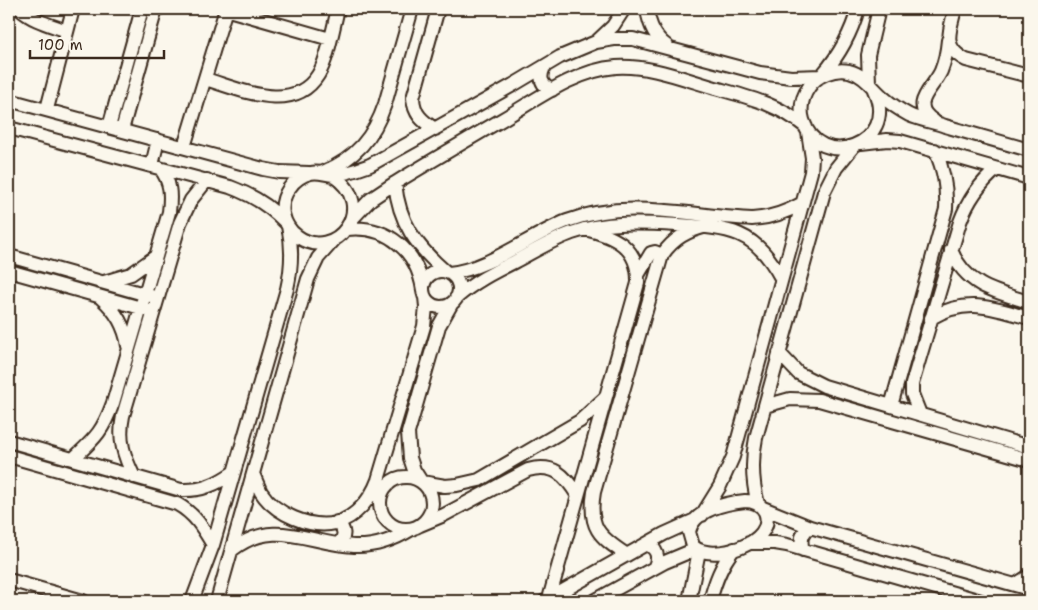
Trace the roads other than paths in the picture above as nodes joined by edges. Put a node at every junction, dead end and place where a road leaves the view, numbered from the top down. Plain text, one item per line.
1 (20, 9) edge
2 (73, 9) edge
3 (142, 9) edge
4 (156, 9) edge
5 (225, 9) edge
6 (338, 9) edge
7 (412, 9) edge
8 (438, 9) edge
9 (624, 9) edge
10 (647, 9) edge
11 (858, 9) edge
12 (879, 9) edge
13 (955, 9) edge
14 (68, 31) junction
15 (948, 37) junction
16 (330, 39) junction
17 (596, 42) junction
18 (672, 48) junction
19 (544, 67) junction
20 (822, 75) junction
21 (1029, 76) edge
22 (205, 79) junction
23 (513, 85) junction
24 (872, 86) junction
25 (552, 90) junction
26 (9, 100) edge
27 (523, 107) junction
28 (47, 109) junction
29 (936, 123) junction
30 (9, 128) edge
31 (115, 128) junction
32 (806, 128) junction
33 (435, 129) junction
34 (158, 140) junction
35 (857, 145) junction
36 (184, 147) junction
37 (935, 150) junction
38 (1029, 150) edge
39 (156, 166) junction
40 (997, 169) junction
41 (322, 174) junction
42 (1029, 178) edge
43 (207, 180) junction
44 (395, 183) junction
45 (802, 202) junction
46 (820, 204) junction
47 (287, 224) junction
48 (349, 224) junction
49 (737, 225) junction
50 (707, 226) junction
51 (584, 229) junction
52 (940, 235) junction
53 (335, 239) junction
54 (953, 244) junction
55 (662, 255) junction
56 (9, 256) edge
57 (155, 257) junction
58 (9, 271) edge
59 (448, 272) junction
60 (638, 275) junction
61 (782, 278) junction
62 (104, 282) junction
63 (287, 289) junction
64 (303, 293) junction
65 (424, 293) junction
66 (998, 293) junction
67 (145, 294) junction
68 (99, 296) junction
69 (158, 298) junction
70 (454, 300) junction
71 (1029, 302) edge
72 (141, 308) junction
73 (993, 308) junction
74 (154, 312) junction
75 (931, 318) junction
76 (1029, 318) edge
77 (129, 350) junction
78 (779, 354) junction
79 (824, 386) junction
80 (607, 396) junction
81 (819, 400) junction
82 (766, 406) junction
83 (891, 406) junction
84 (920, 414) junction
85 (108, 419) junction
86 (121, 423) junction
87 (9, 442) edge
88 (1029, 447) edge
89 (9, 456) edge
90 (733, 456) junction
91 (73, 459) junction
92 (752, 460) junction
93 (1029, 460) edge
94 (234, 472) junction
95 (253, 474) junction
96 (134, 477) junction
97 (421, 481) junction
98 (381, 489) junction
99 (181, 490) junction
100 (577, 501) junction
101 (177, 504) junction
102 (760, 506) junction
103 (592, 510) junction
104 (698, 517) junction
105 (337, 522) junction
106 (416, 527) junction
107 (810, 527) junction
108 (749, 543) junction
109 (338, 544) junction
110 (646, 544) junction
111 (213, 545) junction
112 (734, 549) junction
113 (232, 550) junction
114 (697, 550) junction
115 (804, 550) junction
116 (627, 555) junction
117 (654, 568) junction
118 (1029, 576) edge
119 (9, 580) edge
120 (1015, 585) junction
121 (1029, 589) edge
122 (547, 600) edge
123 (83, 601) edge
124 (192, 601) edge
125 (217, 601) edge
126 (594, 601) edge
127 (689, 601) edge
128 (710, 601) edge
129 (981, 601) edge

1 - 14 street
2 - 14 street
3 - 31 street
4 - 31 street
5 - 16 street
5 - 22 street
6 - 16 street
7 - 41 street
8 - 33 street
9 - 17 street
10 - 18 street
11 - 20 street
12 - 24 street
13 - 15 street
14 - 28 street
15 - 21 street
15 - 29 street
16 - 22 street
17 - 18 street
17 - 19 street
18 - 20 street
19 - 23 street
19 - 25 street
20 - 24 street
20 - 32 street
22 - 36 street
23 - 27 street
23 - 33 street
24 - 29 street
24 - 35 street
25 - 27 street
25 - 32 street
26 - 28 street
27 - 44 street
28 - 31 street
29 - 38 street
30 - 39 street
31 - 34 street
32 - 35 street
32 - 45 street
33 - 41 street
34 - 36 street
34 - 39 street
35 - 37 street
35 - 46 street
36 - 41 street
37 - 40 street
37 - 52 street
39 - 43 street
39 - 57 street
40 - 42 street
40 - 54 street
41 - 47 street
41 - 48 street
43 - 47 street
43 - 69 street
44 - 48 street
44 - 59 street
45 - 46 street
45 - 49 street
45 - 61 street
46 - 78 street
47 - 53 street
47 - 63 street
48 - 53 street
48 - 65 street
49 - 50 street
49 - 59 street
49 - 61 street
50 - 51 street
50 - 55 street
51 - 60 street
51 - 70 street
52 - 54 street
52 - 83 street
53 - 64 street
54 - 66 street
54 - 75 street
55 - 60 street
55 - 103 street
56 - 62 street
57 - 62 street
57 - 67 street
58 - 68 street
59 - 65 street
59 - 70 street
60 - 80 street
61 - 90 street
62 - 67 street
63 - 64 street
63 - 94 street
64 - 95 street
65 - 70 street
65 - 98 street
66 - 71 street
66 - 73 street
67 - 69 street
67 - 72 street
68 - 72 street
68 - 77 street
69 - 74 street
70 - 97 street
72 - 74 street
72 - 77 street
73 - 75 street
73 - 76 street
74 - 86 street
75 - 84 street
77 - 85 street
78 - 79 street
78 - 82 street
79 - 81 street
79 - 83 street
80 - 97 street
80 - 100 street
81 - 82 street
81 - 93 street
82 - 92 street
83 - 84 street
84 - 88 street
85 - 86 street
85 - 91 street
86 - 96 street
87 - 91 street
89 - 101 street
90 - 92 street
90 - 104 street
91 - 96 street
92 - 102 street
94 - 99 street
94 - 111 street
95 - 105 street
95 - 113 street
96 - 99 street
97 - 98 street
97 - 106 street
98 - 105 street
98 - 106 street
99 - 101 street
100 - 103 street
100 - 106 street
100 - 122 street
101 - 111 street
102 - 104 street
102 - 107 street
102 - 108 street
103 - 116 street
104 - 110 street
104 - 114 street
105 - 109 street
106 - 109 street
107 - 115 street
107 - 120 street
108 - 112 street
108 - 115 street
109 - 113 street
110 - 116 street
110 - 117 street
111 - 124 street
112 - 114 street
112 - 128 street
113 - 125 street
114 - 117 street
114 - 127 street
115 - 129 street
116 - 122 street
117 - 126 street
118 - 120 street
119 - 123 street
120 - 121 street

